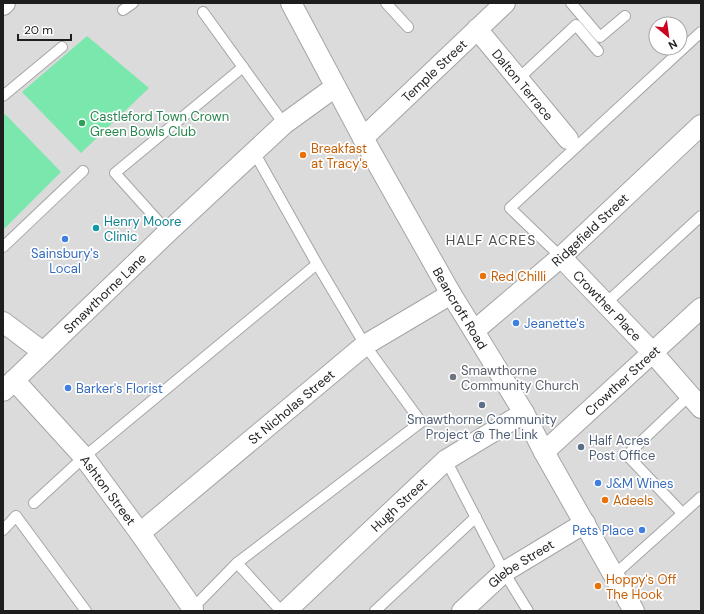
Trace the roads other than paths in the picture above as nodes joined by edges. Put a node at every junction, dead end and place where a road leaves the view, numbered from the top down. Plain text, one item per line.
1 (133, 3) edge
2 (291, 3) edge
3 (386, 3) edge
4 (505, 3) edge
5 (571, 3) edge
6 (123, 10) dead end
7 (203, 12) dead end
8 (625, 16) dead end
9 (408, 27) dead end
10 (477, 30) junction
11 (701, 32) edge
12 (62, 47) dead end
13 (598, 51) dead end
14 (243, 67) junction
15 (518, 79) junction
16 (335, 87) junction
17 (3, 96) edge
18 (284, 124) junction
19 (701, 125) edge
20 (363, 138) junction
21 (568, 139) dead end
22 (254, 152) junction
23 (83, 171) dead end
24 (701, 216) edge
25 (168, 232) junction
26 (4, 245) edge
27 (561, 257) junction
28 (317, 264) junction
29 (451, 294) junction
30 (606, 304) junction
31 (701, 308) edge
32 (3, 322) edge
33 (474, 331) junction
34 (365, 346) junction
35 (43, 352) junction
36 (653, 353) junction
37 (8, 386) edge
38 (698, 402) edge
39 (524, 413) junction
40 (544, 452) junction
41 (84, 457) junction
42 (446, 460) junction
43 (701, 496) edge
44 (34, 503) dead end
45 (682, 513) junction
46 (476, 517) junction
47 (584, 523) junction
48 (3, 530) edge
49 (140, 533) junction
50 (237, 563) junction
51 (504, 572) junction
52 (614, 575) junction
53 (192, 610) edge
54 (86, 611) edge
55 (281, 611) edge
56 (286, 611) edge
57 (375, 611) edge
58 (462, 611) edge
59 (528, 611) edge
60 (634, 611) edge

1 - 6 lane
2 - 16 street, Beancroft Road
3 - 9 lane
4 - 10 street, Temple Street
5 - 8 lane
7 - 14 lane
10 - 15 street, Dalton Terrace
10 - 20 street, Temple Street
11 - 27 lane
12 - 17 lane
13 - 15 lane
14 - 18 lane
14 - 25 lane
15 - 21 street, Dalton Terrace
16 - 18 street, Smawthorne Lane
16 - 20 street, Beancroft Road
18 - 22 street, Smawthorne Lane
19 - 27 street, Ridgefield Street
20 - 29 street, Beancroft Road
22 - 25 street, Smawthorne Lane
22 - 28 lane
23 - 26 lane
24 - 30 lane
25 - 35 street, Smawthorne Lane
27 - 30 street, Crowther Place
27 - 33 street, Ridgefield Street
28 - 34 lane
28 - 41 lane
29 - 33 street, Beancroft Road
29 - 34 street, St Nicholas Street
30 - 36 street, Crowther Place
31 - 36 street, Crowther Street
32 - 35 street
33 - 39 street, Beancroft Road
34 - 49 street, St Nicholas Street
34 - 50 lane
35 - 37 street, Smawthorne Lane
36 - 38 street, Crowther Place
36 - 40 street, Crowther Street
37 - 41 street, Ashton Street
38 - 45 lane
39 - 40 street, Beancroft Road
39 - 42 street, Hugh Street
40 - 47 street, Beancroft Road
41 - 44 lane
41 - 49 street, Ashton Street
42 - 46 lane
42 - 56 street, Hugh Street
43 - 45 lane
45 - 52 lane
46 - 51 lane
46 - 57 lane
47 - 51 street, Glebe Street
47 - 52 street, Beancroft Road
48 - 54 lane
49 - 53 street, Ashton Street
50 - 53 lane
50 - 55 lane
51 - 58 street, Glebe Street
51 - 59 lane
52 - 60 street, Beancroft Road

